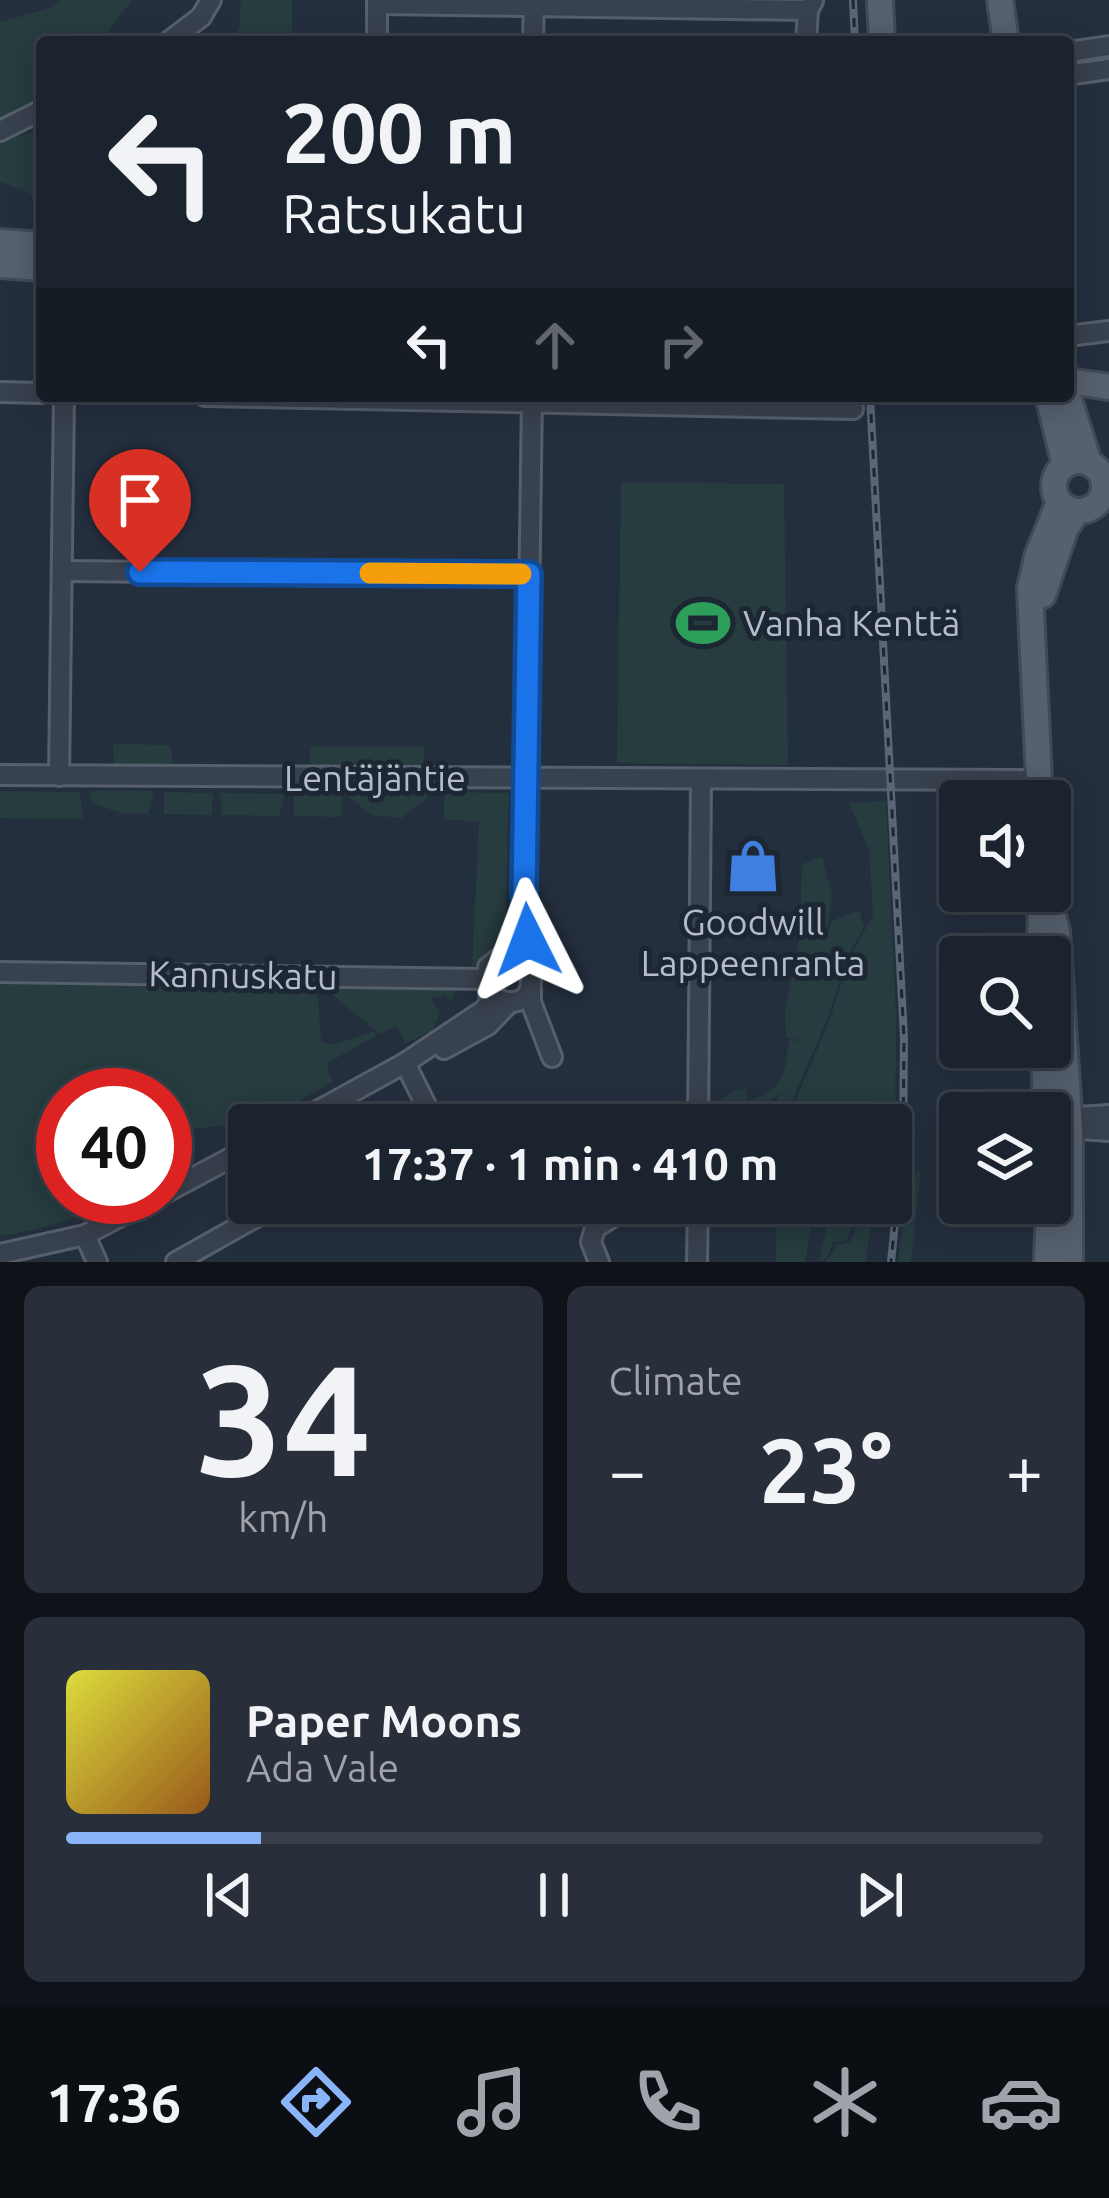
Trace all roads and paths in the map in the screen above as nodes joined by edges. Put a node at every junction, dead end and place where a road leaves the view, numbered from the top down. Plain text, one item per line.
1 (211, 0) edge
2 (880, 0) edge
3 (1000, 0) edge
4 (377, 2) edge
5 (534, 3) edge
6 (811, 5) edge
7 (176, 36) edge
8 (377, 36) edge
9 (533, 36) edge
10 (807, 36) edge
11 (882, 36) edge
12 (1005, 36) edge
13 (1109, 46) edge
14 (1074, 51) edge
15 (1109, 69) edge
16 (1074, 74) edge
17 (36, 113) edge
18 (0, 131) edge
19 (0, 242) edge
20 (36, 245) edge
21 (0, 265) edge
22 (36, 268) edge
23 (1109, 331) edge
24 (1074, 335) edge
25 (1109, 370) edge
26 (1074, 385) edge
27 (1109, 387) edge
28 (1074, 389) edge
29 (0, 392) edge
30 (36, 393) edge
31 (64, 402) edge
32 (532, 402) edge
33 (628, 402) edge
34 (1066, 402) edge
35 (853, 409) dead end
36 (1077, 464) junction
37 (1105, 499) edge
38 (1068, 507) junction
39 (62, 572) junction
40 (529, 574) junction
41 (0, 776) edge
42 (58, 776) junction
43 (525, 780) junction
44 (701, 780) junction
45 (1039, 780) edge
46 (939, 787) edge
47 (524, 893) junction
48 (1051, 912) edge
49 (502, 956) junction
50 (0, 972) edge
51 (531, 979) junction
52 (487, 985) junction
53 (512, 1002) junction
54 (405, 1063) junction
55 (1057, 1092) edge
56 (330, 1104) edge
57 (426, 1104) edge
58 (698, 1104) edge
59 (1109, 1115) edge
60 (1071, 1119) edge
61 (1071, 1124) edge
62 (1109, 1131) edge
63 (228, 1159) edge
64 (192, 1178) edge
65 (106, 1224) edge
66 (244, 1224) edge
67 (601, 1224) edge
68 (698, 1224) edge
69 (1048, 1224) edge
70 (1066, 1224) edge
71 (85, 1235) junction
72 (0, 1254) edge
73 (97, 1262) edge
74 (176, 1262) edge
75 (599, 1262) edge
76 (697, 1262) edge
77 (1047, 1262) edge
78 (1070, 1262) edge

1 - 7 street
2 - 11 main road
3 - 12 main road
4 - 5 street
4 - 8 street
5 - 6 street
5 - 9 street
6 - 10 street
13 - 14 street
15 - 16 street
17 - 18 street
19 - 20 main road
21 - 22 main road
23 - 24 street
25 - 26 main road
27 - 28 main road
29 - 30 street
31 - 39 street
32 - 40 street
33 - 35 street
34 - 36 main road
36 - 37 main road
36 - 38 main road
37 - 38 main road
38 - 45 main road
39 - 40 street
39 - 42 street
40 - 43 street
41 - 42 street, Lentäjäntie
42 - 43 street, Lentäjäntie
43 - 44 street, Lentäjäntie
43 - 47 street
44 - 46 street, Lentäjäntie
44 - 58 street
47 - 49 street
47 - 51 street
48 - 55 main road
49 - 51 street
49 - 52 street
50 - 52 street, Kannuskatu
51 - 53 street
51 - 53 street
52 - 53 street
52 - 54 street
53 - 54 street
54 - 56 street
54 - 57 street
59 - 60 street
61 - 62 street
63 - 64 street
65 - 71 street
66 - 74 street
67 - 75 street
68 - 76 street
69 - 77 main road
70 - 78 main road
71 - 72 street
71 - 73 street

